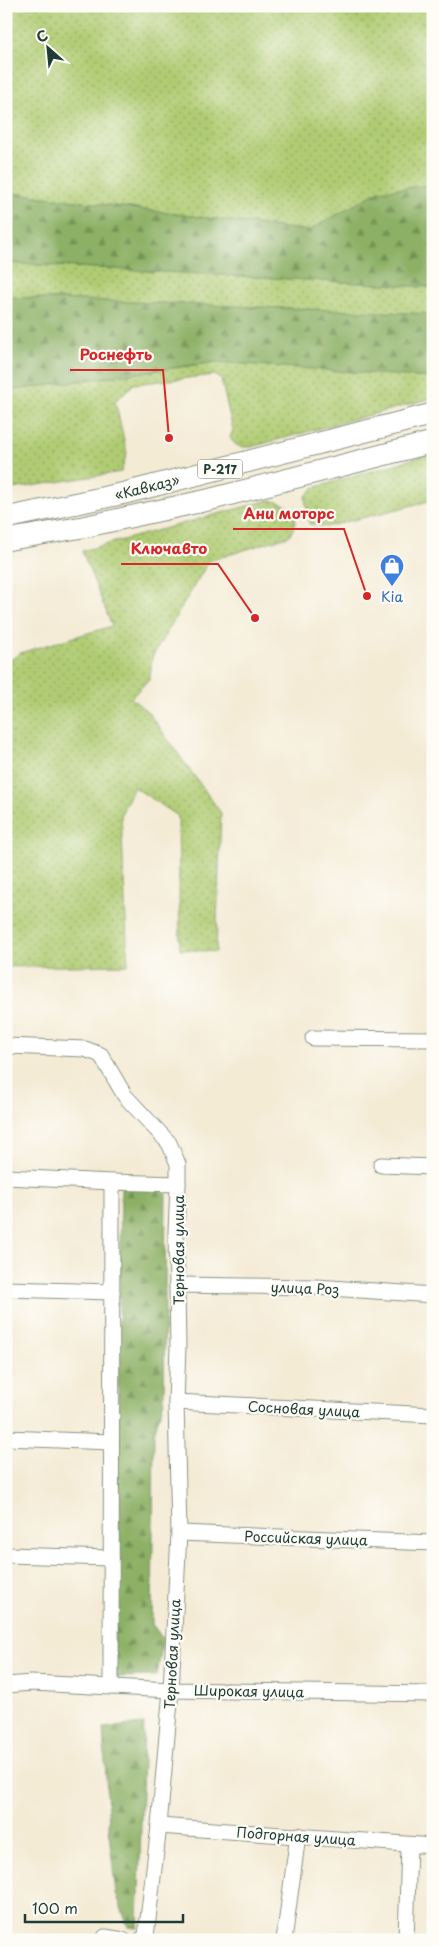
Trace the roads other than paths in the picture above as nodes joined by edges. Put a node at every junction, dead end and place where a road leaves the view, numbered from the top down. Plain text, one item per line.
1 (433, 414) edge
2 (433, 421) edge
3 (433, 435) edge
4 (433, 442) edge
5 (292, 451) junction
6 (375, 456) junction
7 (6, 518) edge
8 (6, 540) edge
9 (313, 1038) dead end
10 (433, 1039) edge
11 (6, 1046) edge
12 (381, 1165) dead end
13 (433, 1167) edge
14 (6, 1177) edge
15 (112, 1182) junction
16 (178, 1184) junction
17 (178, 1284) junction
18 (6, 1289) edge
19 (112, 1292) junction
20 (433, 1295) edge
21 (176, 1402) junction
22 (433, 1415) edge
23 (6, 1438) edge
24 (111, 1442) junction
25 (179, 1533) junction
26 (433, 1543) edge
27 (6, 1555) edge
28 (111, 1558) junction
29 (6, 1685) edge
30 (111, 1687) junction
31 (171, 1690) junction
32 (433, 1694) edge
33 (159, 1826) junction
34 (298, 1835) junction
35 (409, 1845) junction
36 (433, 1846) edge
37 (104, 1940) edge
38 (123, 1940) edge
39 (141, 1940) edge
40 (284, 1940) edge
41 (406, 1940) edge

1 - 5 highway, «Кавказ» / Р-217
2 - 5 highway
3 - 6 highway
4 - 6 highway, «Кавказ» / Р-217
5 - 7 highway, «Кавказ» / Р-217
6 - 8 highway, «Кавказ» / Р-217
9 - 10 street
11 - 16 street
12 - 13 street
14 - 15 street, Терновая улица
15 - 16 street, Терновая улица
15 - 19 street
16 - 17 street, Терновая улица
17 - 20 street, улица Роз
17 - 21 street, Терновая улица
18 - 19 street
19 - 24 street
21 - 22 street, Сосновая улица
21 - 25 street, Терновая улица
23 - 24 street
24 - 28 street
25 - 26 street, Российская улица
25 - 31 street, Терновая улица
27 - 28 street
28 - 30 street
29 - 30 street, Широкая улица
30 - 31 street, Широкая улица
31 - 32 street, Широкая улица
31 - 33 street, Терновая улица
33 - 34 street, Подгорная улица
33 - 39 street, Терновая улица
34 - 35 street, Подгорная улица
34 - 40 street
35 - 36 street, Подгорная улица
35 - 41 street
37 - 38 street

